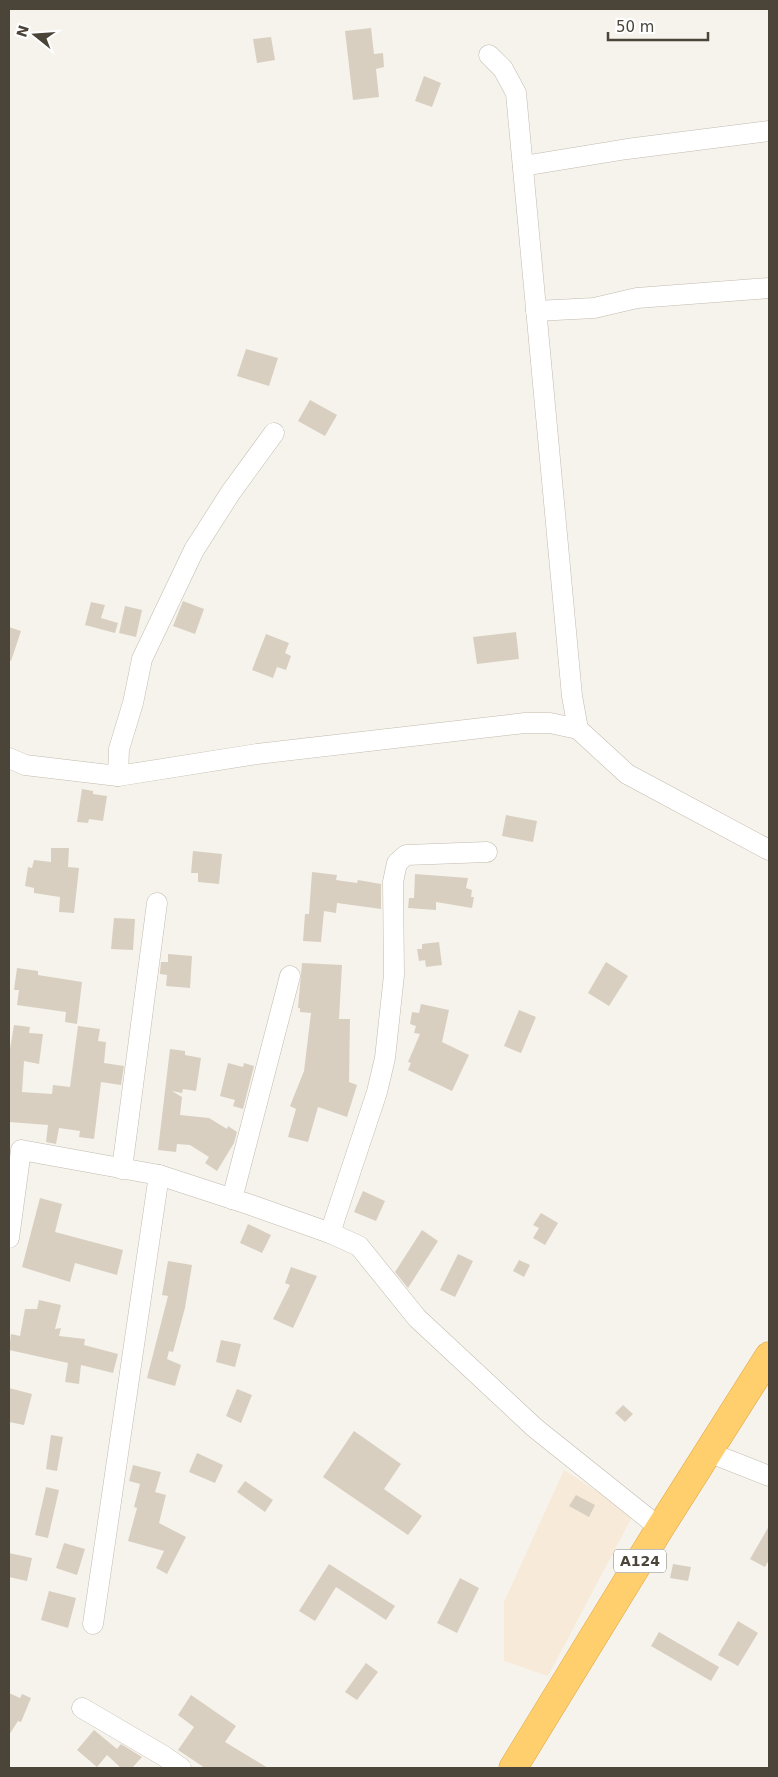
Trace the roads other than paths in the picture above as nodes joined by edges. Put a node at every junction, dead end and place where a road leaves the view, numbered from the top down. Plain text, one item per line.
1 (489, 55) dead end
2 (769, 131) edge
3 (523, 166) junction
4 (769, 288) edge
5 (536, 311) junction
6 (274, 432) dead end
7 (578, 729) junction
8 (9, 758) edge
9 (118, 776) junction
10 (769, 850) edge
11 (487, 852) dead end
12 (157, 903) dead end
13 (290, 976) dead end
14 (15, 1148) edge
15 (122, 1169) junction
16 (159, 1175) junction
17 (232, 1199) junction
18 (330, 1232) junction
19 (9, 1238) edge
20 (769, 1356) edge
21 (708, 1452) junction
22 (769, 1476) edge
23 (660, 1528) junction
24 (94, 1624) dead end
25 (82, 1708) dead end
26 (158, 1762) edge
27 (521, 1766) edge
28 (182, 1768) edge

1 - 3 street
2 - 3 street
3 - 5 street
4 - 5 street
5 - 7 street
6 - 9 street
7 - 9 street
7 - 10 street
8 - 9 street
11 - 18 street
12 - 15 street
13 - 17 street
14 - 15 street
14 - 19 street
15 - 16 street
16 - 17 street
16 - 24 street
17 - 18 street
18 - 23 street
20 - 21 highway, A124
21 - 22 street
21 - 23 highway, A124
23 - 27 highway, A124
25 - 26 street
26 - 28 street

